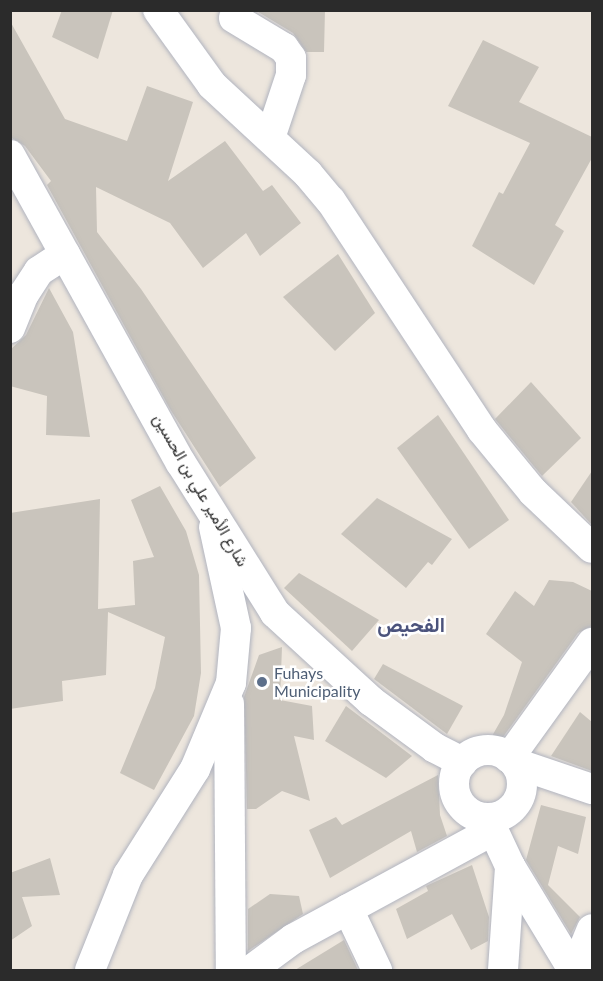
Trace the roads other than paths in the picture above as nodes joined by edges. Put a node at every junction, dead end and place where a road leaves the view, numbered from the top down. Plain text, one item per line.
1 (158, 10) edge
2 (234, 18) dead end
3 (270, 138) junction
4 (10, 155) edge
5 (65, 254) junction
6 (10, 327) edge
7 (209, 505) junction
8 (592, 548) edge
9 (275, 613) junction
10 (236, 628) junction
11 (592, 643) edge
12 (231, 683) junction
13 (512, 760) junction
14 (463, 762) junction
15 (592, 789) edge
16 (490, 825) junction
17 (510, 866) junction
18 (348, 909) junction
19 (592, 929) edge
20 (90, 970) edge
21 (231, 970) edge
22 (251, 970) edge
23 (377, 970) edge
24 (503, 970) edge
25 (574, 970) edge

1 - 3 street
2 - 3 street
3 - 8 street
4 - 5 street, شارع الأمير علي بن الحسين
5 - 6 street
5 - 7 street, شارع الأمير علي بن الحسين
7 - 9 street, شارع الأمير علي بن الحسين
7 - 10 street
9 - 10 street
9 - 14 street, شارع الأمير علي بن الحسين
10 - 12 street
11 - 13 street
12 - 20 street
12 - 21 street
13 - 14 street
13 - 15 street
13 - 16 street
14 - 16 street
16 - 17 street
16 - 18 street
17 - 24 street
17 - 25 street
18 - 22 street
18 - 23 street
19 - 25 street

